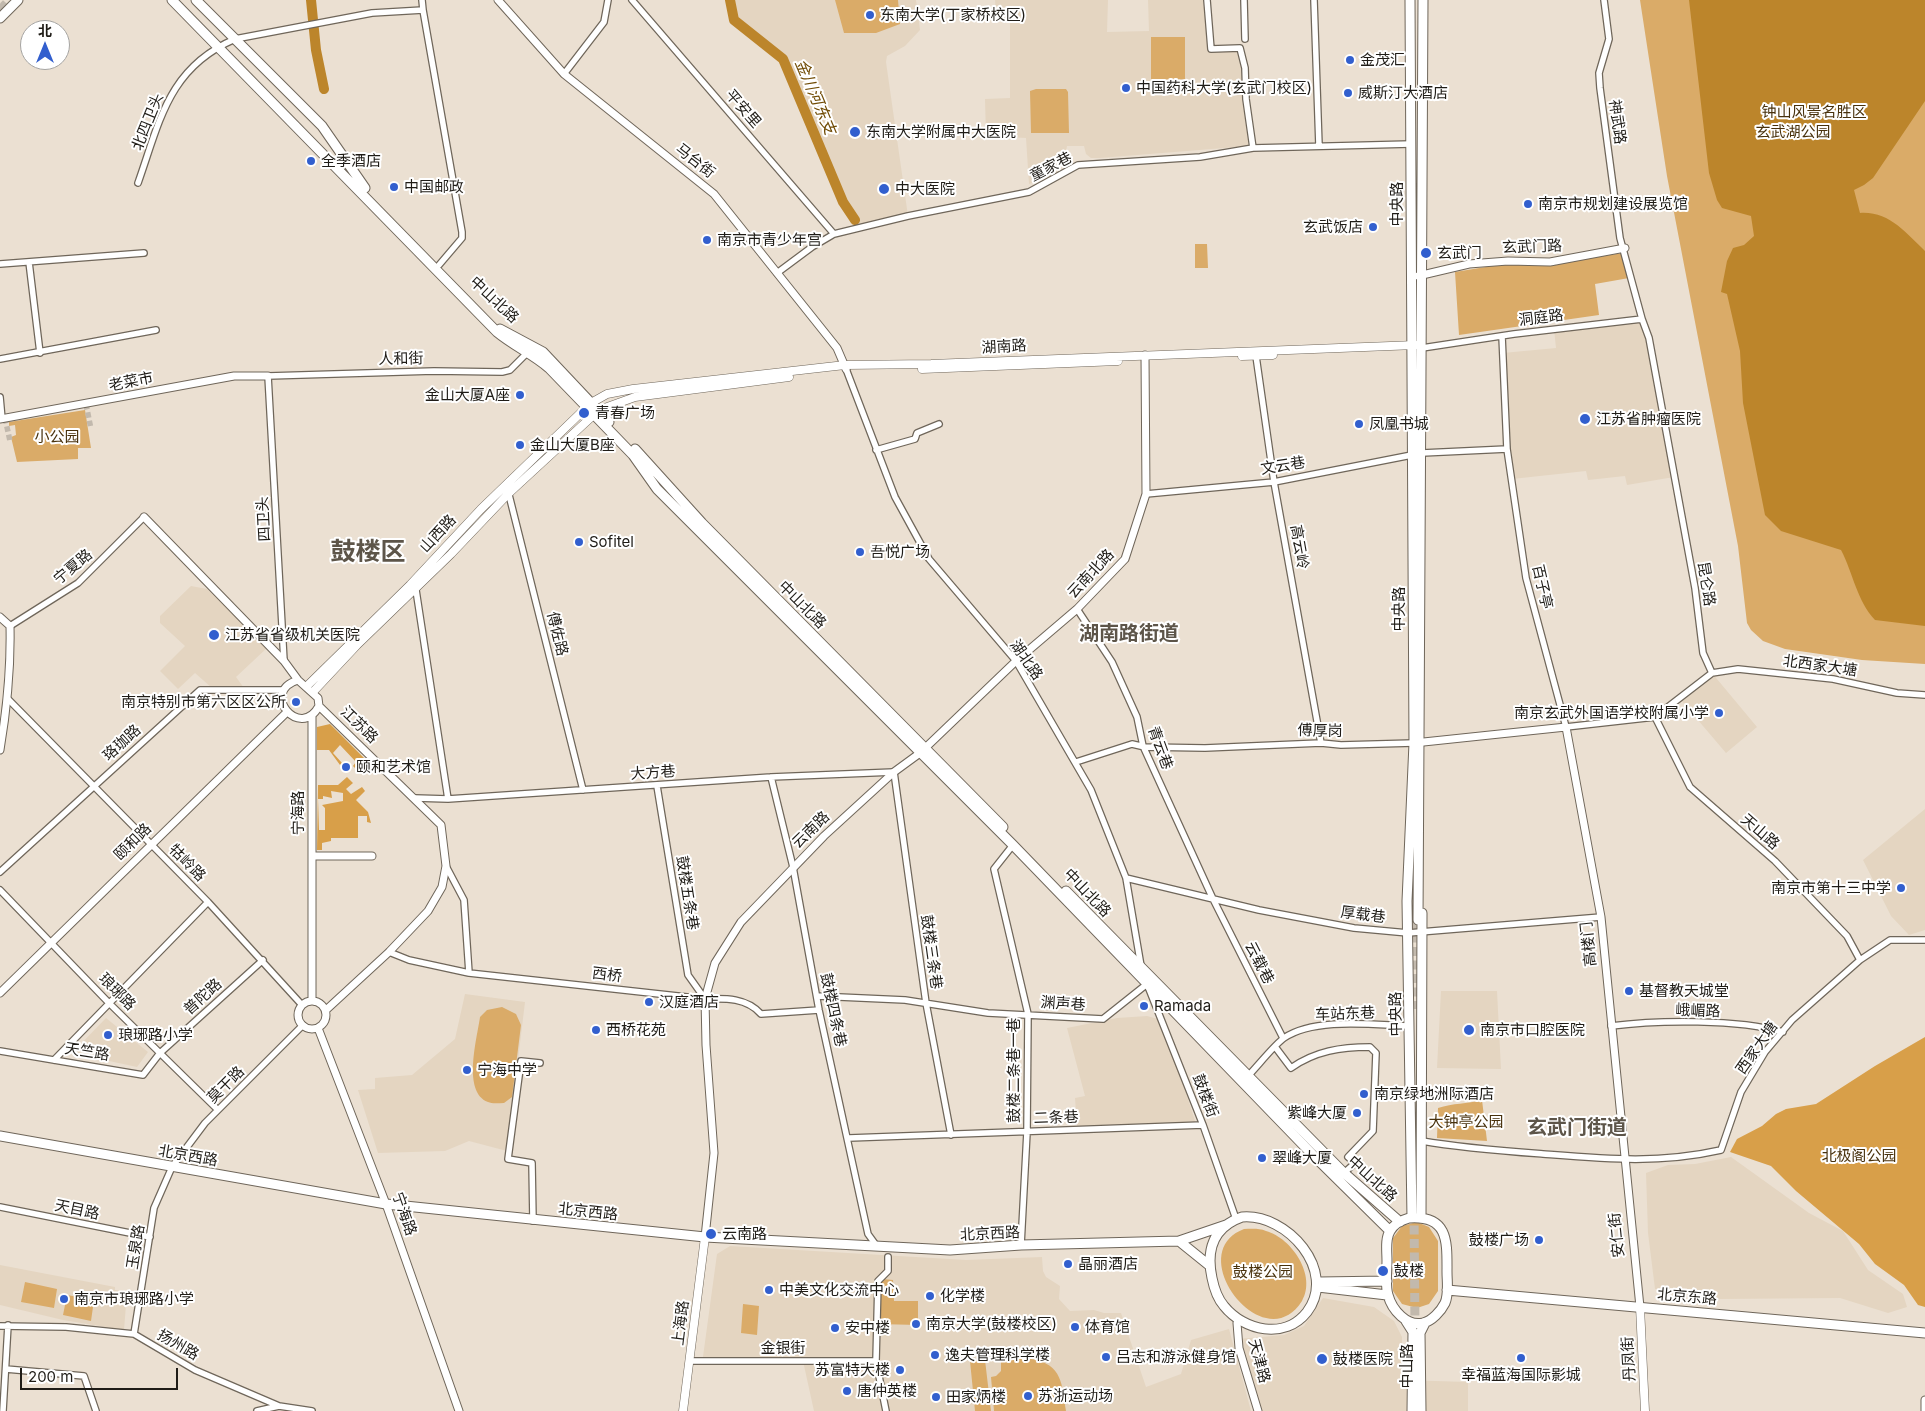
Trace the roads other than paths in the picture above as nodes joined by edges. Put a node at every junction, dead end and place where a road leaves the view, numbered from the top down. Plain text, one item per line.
1 (18, 0) edge
2 (172, 0) edge
3 (196, 0) edge
4 (422, 0) edge
5 (498, 0) edge
6 (608, 0) edge
7 (632, 0) edge
8 (1207, 0) edge
9 (1244, 0) edge
10 (1314, 0) edge
11 (1410, 0) edge
12 (1423, 0) edge
13 (1604, 0) edge
14 (423, 10) junction
15 (0, 18) edge
16 (235, 39) junction
17 (1245, 39) dead end
18 (217, 47) junction
19 (564, 74) junction
20 (1411, 144) junction
21 (1319, 146) junction
22 (1253, 148) junction
23 (138, 183) dead end
24 (834, 234) junction
25 (1625, 248) junction
26 (144, 253) dead end
27 (29, 262) junction
28 (0, 264) edge
29 (439, 265) junction
30 (777, 273) junction
31 (1423, 274) junction
32 (1411, 277) junction
33 (1642, 319) junction
34 (156, 330) dead end
35 (1502, 336) junction
36 (1422, 346) junction
37 (1411, 347) junction
38 (40, 353) junction
39 (527, 353) junction
40 (1256, 356) junction
41 (1145, 357) junction
42 (0, 359) edge
43 (845, 367) junction
44 (268, 376) junction
45 (0, 397) edge
46 (589, 405) junction
47 (596, 412) junction
48 (1, 419) edge
49 (939, 424) dead end
50 (1507, 449) junction
51 (876, 450) junction
52 (1422, 453) junction
53 (1412, 454) junction
54 (1274, 482) junction
55 (507, 485) junction
56 (509, 493) junction
57 (1146, 494) junction
58 (144, 517) joint
59 (413, 588) junction
60 (1078, 609) junction
61 (0, 617) edge
62 (10, 626) junction
63 (0, 629) edge
64 (284, 661) junction
65 (1016, 662) junction
66 (1712, 673) junction
67 (298, 680) junction
68 (307, 686) junction
69 (283, 690) junction
70 (313, 692) junction
71 (1925, 696) edge
72 (8, 699) junction
73 (319, 706) junction
74 (287, 712) junction
75 (312, 715) junction
76 (1655, 717) junction
77 (1566, 727) junction
78 (1321, 743) junction
79 (1417, 743) junction
80 (1143, 746) junction
81 (0, 750) edge
82 (922, 750) junction
83 (1076, 762) junction
84 (894, 772) junction
85 (771, 777) junction
86 (94, 786) junction
87 (658, 786) junction
88 (583, 790) junction
89 (415, 798) junction
90 (448, 799) junction
91 (1419, 843) junction
92 (151, 844) junction
93 (1013, 845) junction
94 (312, 856) junction
95 (372, 856) dead end
96 (446, 866) junction
97 (793, 867) junction
98 (0, 872) edge
99 (1126, 878) junction
100 (0, 890) edge
101 (1213, 899) junction
102 (208, 902) junction
103 (1601, 917) junction
104 (1422, 933) junction
105 (1408, 934) junction
106 (1925, 940) edge
107 (51, 943) junction
108 (389, 952) junction
109 (263, 960) junction
110 (1860, 960) junction
111 (1142, 968) junction
112 (469, 973) junction
113 (1147, 984) junction
114 (0, 993) edge
115 (817, 996) junction
116 (705, 999) junction
117 (312, 1000) junction
118 (109, 1003) junction
119 (926, 1003) junction
120 (302, 1004) junction
121 (326, 1010) junction
122 (819, 1010) junction
123 (1028, 1014) junction
124 (303, 1026) junction
125 (1410, 1026) junction
126 (1611, 1026) junction
127 (318, 1028) junction
128 (1782, 1032) junction
129 (1283, 1038) junction
130 (1276, 1048) junction
131 (0, 1051) edge
132 (160, 1053) junction
133 (54, 1060) junction
134 (540, 1062) dead end
135 (1244, 1080) junction
136 (218, 1110) junction
137 (1203, 1125) junction
138 (1027, 1132) junction
139 (951, 1134) junction
140 (0, 1136) edge
141 (849, 1138) junction
142 (1422, 1141) junction
143 (1624, 1160) junction
144 (172, 1167) junction
145 (1344, 1173) junction
146 (386, 1204) junction
147 (0, 1206) edge
148 (1417, 1218) junction
149 (533, 1220) junction
150 (1236, 1220) junction
151 (1400, 1222) junction
152 (1226, 1226) junction
153 (1390, 1231) junction
154 (150, 1237) junction
155 (705, 1237) junction
156 (1179, 1241) junction
157 (1020, 1245) junction
158 (876, 1246) junction
159 (888, 1257) dead end
160 (1210, 1266) junction
161 (1387, 1282) junction
162 (1318, 1285) junction
163 (1447, 1290) junction
164 (1388, 1294) junction
165 (1640, 1307) junction
166 (1239, 1319) junction
167 (1404, 1319) junction
168 (1425, 1323) junction
169 (8, 1325) junction
170 (0, 1326) edge
171 (1925, 1333) edge
172 (134, 1334) junction
173 (1925, 1339) edge
174 (690, 1361) junction
175 (876, 1361) junction
176 (6, 1369) junction
177 (1925, 1400) edge
178 (278, 1408) edge
179 (3, 1411) edge
180 (96, 1411) edge
181 (257, 1411) edge
182 (284, 1411) edge
183 (312, 1411) edge
184 (458, 1411) edge
185 (683, 1411) edge
186 (886, 1411) edge
187 (1258, 1411) edge
188 (1412, 1411) edge
189 (1421, 1411) edge
190 (1646, 1411) edge
191 (1925, 1411) edge

1 - 15 main road
2 - 18 main road, 中山北路
3 - 16 main road, 中山北路
4 - 14 street
5 - 19 street, 马台街
6 - 19 street
7 - 24 street, 平安里
8 - 22 street
9 - 17 street
10 - 21 street
11 - 20 main road, 中央路
12 - 31 main road, 中央路
13 - 25 street, 神武路
14 - 16 street, 北四卫头
14 - 29 street
16 - 18 street, 北四卫头
16 - 29 main road, 中山北路
18 - 23 street, 北四卫头
18 - 39 main road, 中山北路
19 - 30 street, 马台街
20 - 21 street, 童家巷
20 - 32 main road, 中央路
21 - 22 street, 童家巷
22 - 24 street, 童家巷
24 - 30 street, 童家巷
25 - 31 street, 玄武门路
25 - 33 street, 神武路
26 - 27 street
27 - 28 street
27 - 38 street
29 - 46 main road, 中山北路
30 - 43 street, 马台街
31 - 32 street, 玄武门路
31 - 36 main road, 中央路
32 - 37 main road, 中央路
33 - 35 street, 洞庭路
33 - 66 street, 昆仑路
34 - 38 street
35 - 36 street, 洞庭路
35 - 50 street, 百子亭
36 - 37 main road, 湖南路
36 - 52 main road, 中央路
37 - 40 main road, 湖南路
37 - 41 main road, 湖南路
37 - 53 main road, 中央路
38 - 42 street
39 - 44 street, 人和街
39 - 46 main road, 中山北路
40 - 41 main road, 湖南路
40 - 54 street, 高云岭
41 - 43 main road, 湖南路
41 - 57 street, 云南北路
43 - 46 main road, 湖南路
43 - 47 main road, 湖南路
43 - 51 street, 湖北路
44 - 48 street, 老菜市
44 - 64 street, 四卫头
45 - 48 street
46 - 47 main road, 中山北路
46 - 55 main road, 山西路
47 - 56 main road, 山西路
47 - 82 main road, 中山北路
49 - 51 street
50 - 52 street
50 - 77 street, 百子亭
51 - 65 street, 湖北路
52 - 53 street, 文云巷
52 - 79 main road, 中央路
53 - 54 street, 文云巷
53 - 79 main road, 中央路
54 - 57 street, 文云巷
54 - 78 street, 高云岭
55 - 56 street, 傅佐路
55 - 59 main road, 山西路
56 - 59 main road, 山西路
56 - 88 street, 傅佐路
57 - 60 street, 云南北路
58 - 62 street, 宁夏路
58 - 64 street, 江苏路
59 - 68 main road, 山西路
59 - 70 main road, 山西路
59 - 90 street
60 - 65 street, 云南北路
60 - 80 street, 青云巷
61 - 62 street
62 - 63 street
62 - 72 street
64 - 67 street, 江苏路
65 - 82 street, 云南北路
65 - 83 street, 湖北路
66 - 71 street, 北西家大塘
66 - 76 street
67 - 68 street, 江苏路
67 - 69 street
68 - 70 street, 江苏路
69 - 74 street
69 - 86 street, 珞珈路
70 - 73 street, 江苏路
72 - 81 street
72 - 86 street, 牯岭路
73 - 75 street
73 - 89 street, 江苏路
74 - 75 street
74 - 92 street, 颐和路
75 - 94 street, 宁海路
76 - 77 street
76 - 110 street, 天山路
77 - 79 street, 傅厚岗
77 - 103 street, 高楼门
78 - 79 street, 傅厚岗
78 - 80 street, 傅厚岗
79 - 91 main road, 中央路
79 - 91 main road, 中央路
79 - 105 main road, 中央路
80 - 83 street, 傅厚岗
80 - 101 street, 青云巷
82 - 84 street, 云南路
82 - 93 main road, 中山北路
82 - 111 main road, 中山北路
83 - 99 street, 湖北路
84 - 85 street, 大方巷
84 - 97 street, 云南路
84 - 119 street, 鼓楼三条巷
85 - 87 street, 大方巷
85 - 97 street, 鼓楼四条巷
86 - 92 street, 牯岭路
86 - 98 street, 珞珈路
87 - 88 street, 大方巷
87 - 116 street, 鼓楼五条巷
88 - 90 street, 大方巷
89 - 90 street, 大方巷
89 - 96 street, 江苏路
91 - 104 main road, 中央路
92 - 102 street, 牯岭路
92 - 107 street, 颐和路
93 - 113 main road, 中山北路
93 - 123 street, 鼓楼二条巷一巷
94 - 95 street
94 - 117 street, 宁海路
96 - 108 street, 江苏路
96 - 112 street
97 - 115 street, 鼓楼四条巷
97 - 116 street, 云南路
99 - 101 street, 厚载巷
99 - 111 street, 湖北路
100 - 107 street, 琅琊路
101 - 105 street, 厚载巷
101 - 129 street, 云载巷
102 - 109 street, 牯岭路
102 - 118 street
103 - 104 street, 厚载巷
103 - 126 street, 高楼门
104 - 105 street, 厚载巷
104 - 142 main road, 中央路
105 - 125 main road, 中央路
106 - 110 street, 西家大塘
107 - 114 street, 颐和路
107 - 118 street, 琅琊路
108 - 112 street, 西桥
108 - 121 street, 江苏路
109 - 120 street, 牯岭路
109 - 132 street, 普陀路
110 - 128 street, 西家大塘
111 - 113 street, 湖北路
111 - 135 main road, 中山北路
112 - 116 street, 西桥
113 - 123 street, 渊声巷
113 - 135 main road, 中山北路
113 - 137 street, 鼓楼街
115 - 119 street, 渊声巷
115 - 122 street, 鼓楼四条巷
116 - 122 street, 西桥
116 - 155 street, 云南路
117 - 120 street
117 - 121 street
118 - 132 street, 琅琊路
118 - 133 street
119 - 123 street, 渊声巷
119 - 139 street, 鼓楼三条巷
120 - 124 street
121 - 127 street
122 - 141 street, 鼓楼四条巷
123 - 138 street, 鼓楼二条巷一巷
124 - 127 street
124 - 136 street, 莫干路
125 - 129 street, 车站东巷
125 - 148 main road, 中央路
126 - 128 street, 峨嵋路
126 - 143 street, 高楼门
127 - 146 street, 宁海路
128 - 143 street, 西家大塘
129 - 130 street
130 - 135 street
130 - 145 street
131 - 133 street, 天竺路
132 - 133 street, 天竺路
132 - 136 street, 琅琊路
134 - 149 street
135 - 145 main road, 中山北路
135 - 153 main road, 中山北路
136 - 144 street, 莫干路
137 - 138 street, 二条巷
137 - 150 street, 鼓楼街
138 - 139 street, 二条巷
138 - 157 street, 鼓楼二条巷一巷
139 - 141 street, 二条巷
140 - 144 main road, 北京西路
141 - 158 street, 鼓楼四条巷
142 - 143 street
142 - 148 main road, 中央路
143 - 165 street, 安仁街
144 - 146 main road, 北京西路
144 - 154 street, 玉泉路
145 - 151 main road, 中山北路
146 - 149 main road, 北京西路
146 - 184 street, 宁海路
147 - 154 street, 天目路
148 - 151 main road
148 - 163 main road
149 - 155 main road, 北京西路
150 - 152 main road
150 - 162 main road
151 - 153 main road
152 - 156 main road, 北京西路
152 - 160 main road
153 - 161 main road
154 - 172 street, 玉泉路
155 - 158 main road, 北京西路
155 - 174 main road, 上海路
156 - 157 main road, 北京西路
156 - 160 main road
157 - 158 main road, 北京西路
159 - 175 street
160 - 166 main road
161 - 162 main road
161 - 164 main road
162 - 164 main road
162 - 166 main road
163 - 165 main road, 北京东路
163 - 168 main road
164 - 167 main road
165 - 171 main road, 北京东路
165 - 190 main road, 丹凤街
166 - 187 street, 天津路
167 - 168 main road
167 - 188 main road
168 - 189 main road, 中山路
169 - 170 street, 扬州路
169 - 172 street, 扬州路
169 - 176 street
171 - 173 street
172 - 178 street, 扬州路
174 - 175 street, 金银街
174 - 185 main road, 上海路
175 - 186 street
176 - 179 street
176 - 180 street
177 - 191 street
178 - 181 street
178 - 182 street
178 - 183 street

